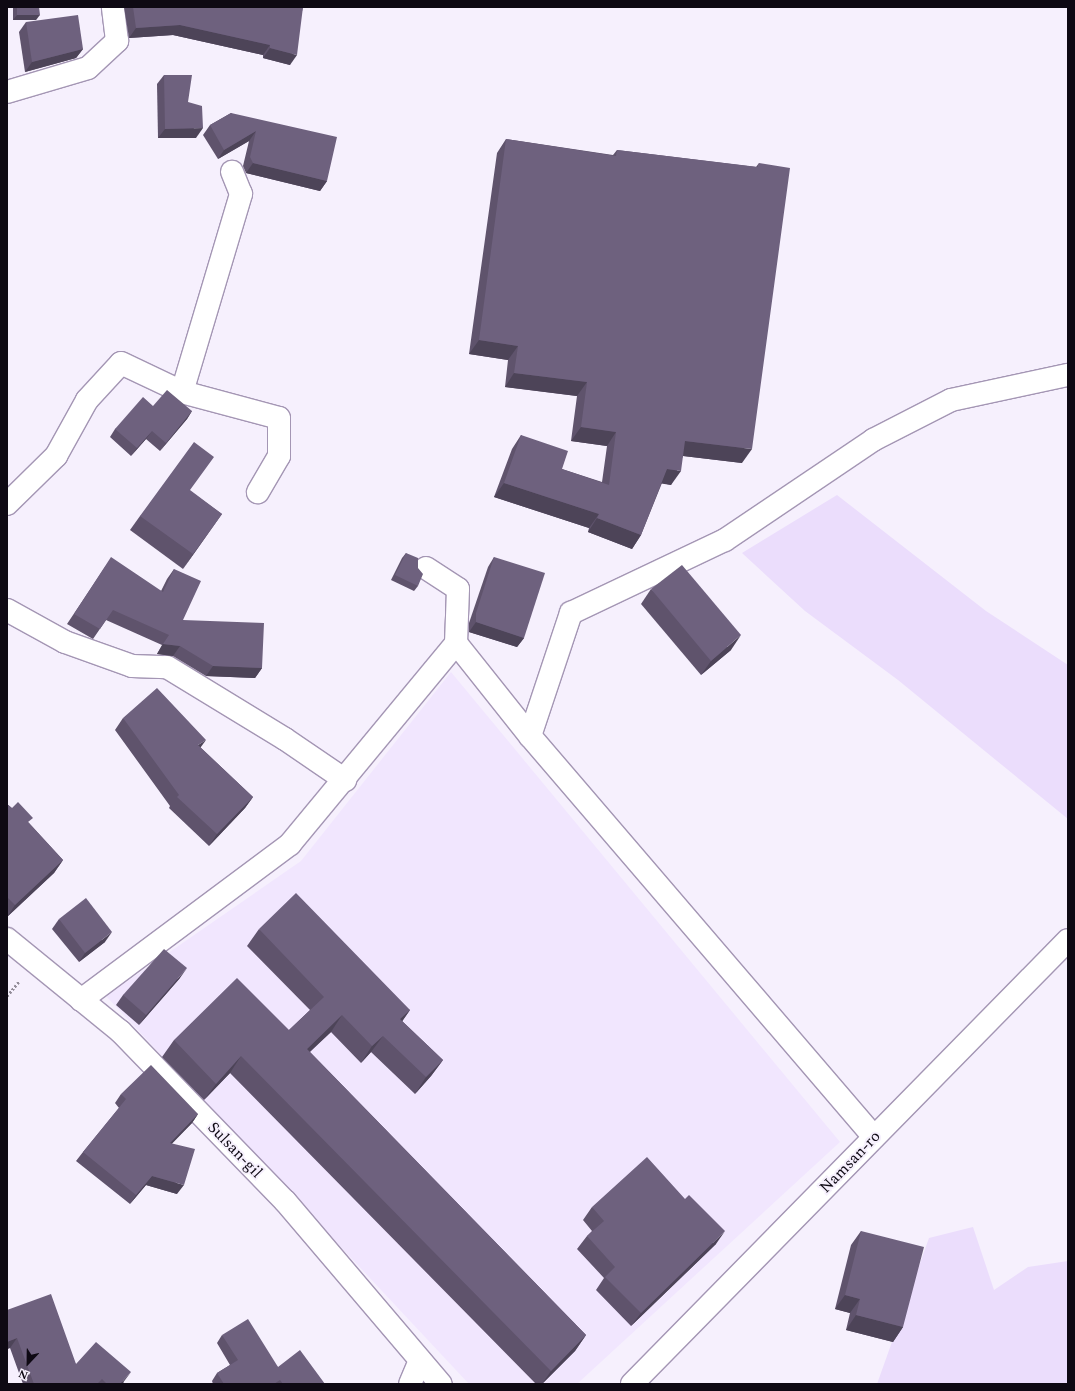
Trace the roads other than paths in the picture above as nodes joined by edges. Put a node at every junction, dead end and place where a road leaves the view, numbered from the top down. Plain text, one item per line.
1 (113, 7) edge
2 (7, 92) edge
3 (232, 172) dead end
4 (1068, 375) edge
5 (182, 392) junction
6 (258, 492) dead end
7 (7, 504) edge
8 (426, 568) dead end
9 (7, 610) edge
10 (456, 643) junction
11 (530, 736) junction
12 (345, 780) junction
13 (7, 939) edge
14 (1068, 940) edge
15 (81, 1000) junction
16 (874, 1137) junction
17 (420, 1360) junction
18 (410, 1384) edge
19 (440, 1384) edge
20 (632, 1384) edge

1 - 2 street
3 - 5 street
4 - 11 street
5 - 6 street
5 - 7 street
8 - 10 street
9 - 12 street
10 - 11 street
10 - 12 street
11 - 16 street
12 - 15 street
13 - 15 street, Sulsan-gil
14 - 16 street, Namsan-ro
15 - 17 street, Sulsan-gil
16 - 20 street, Namsan-ro
17 - 18 street
17 - 19 street, Sulsan-gil

